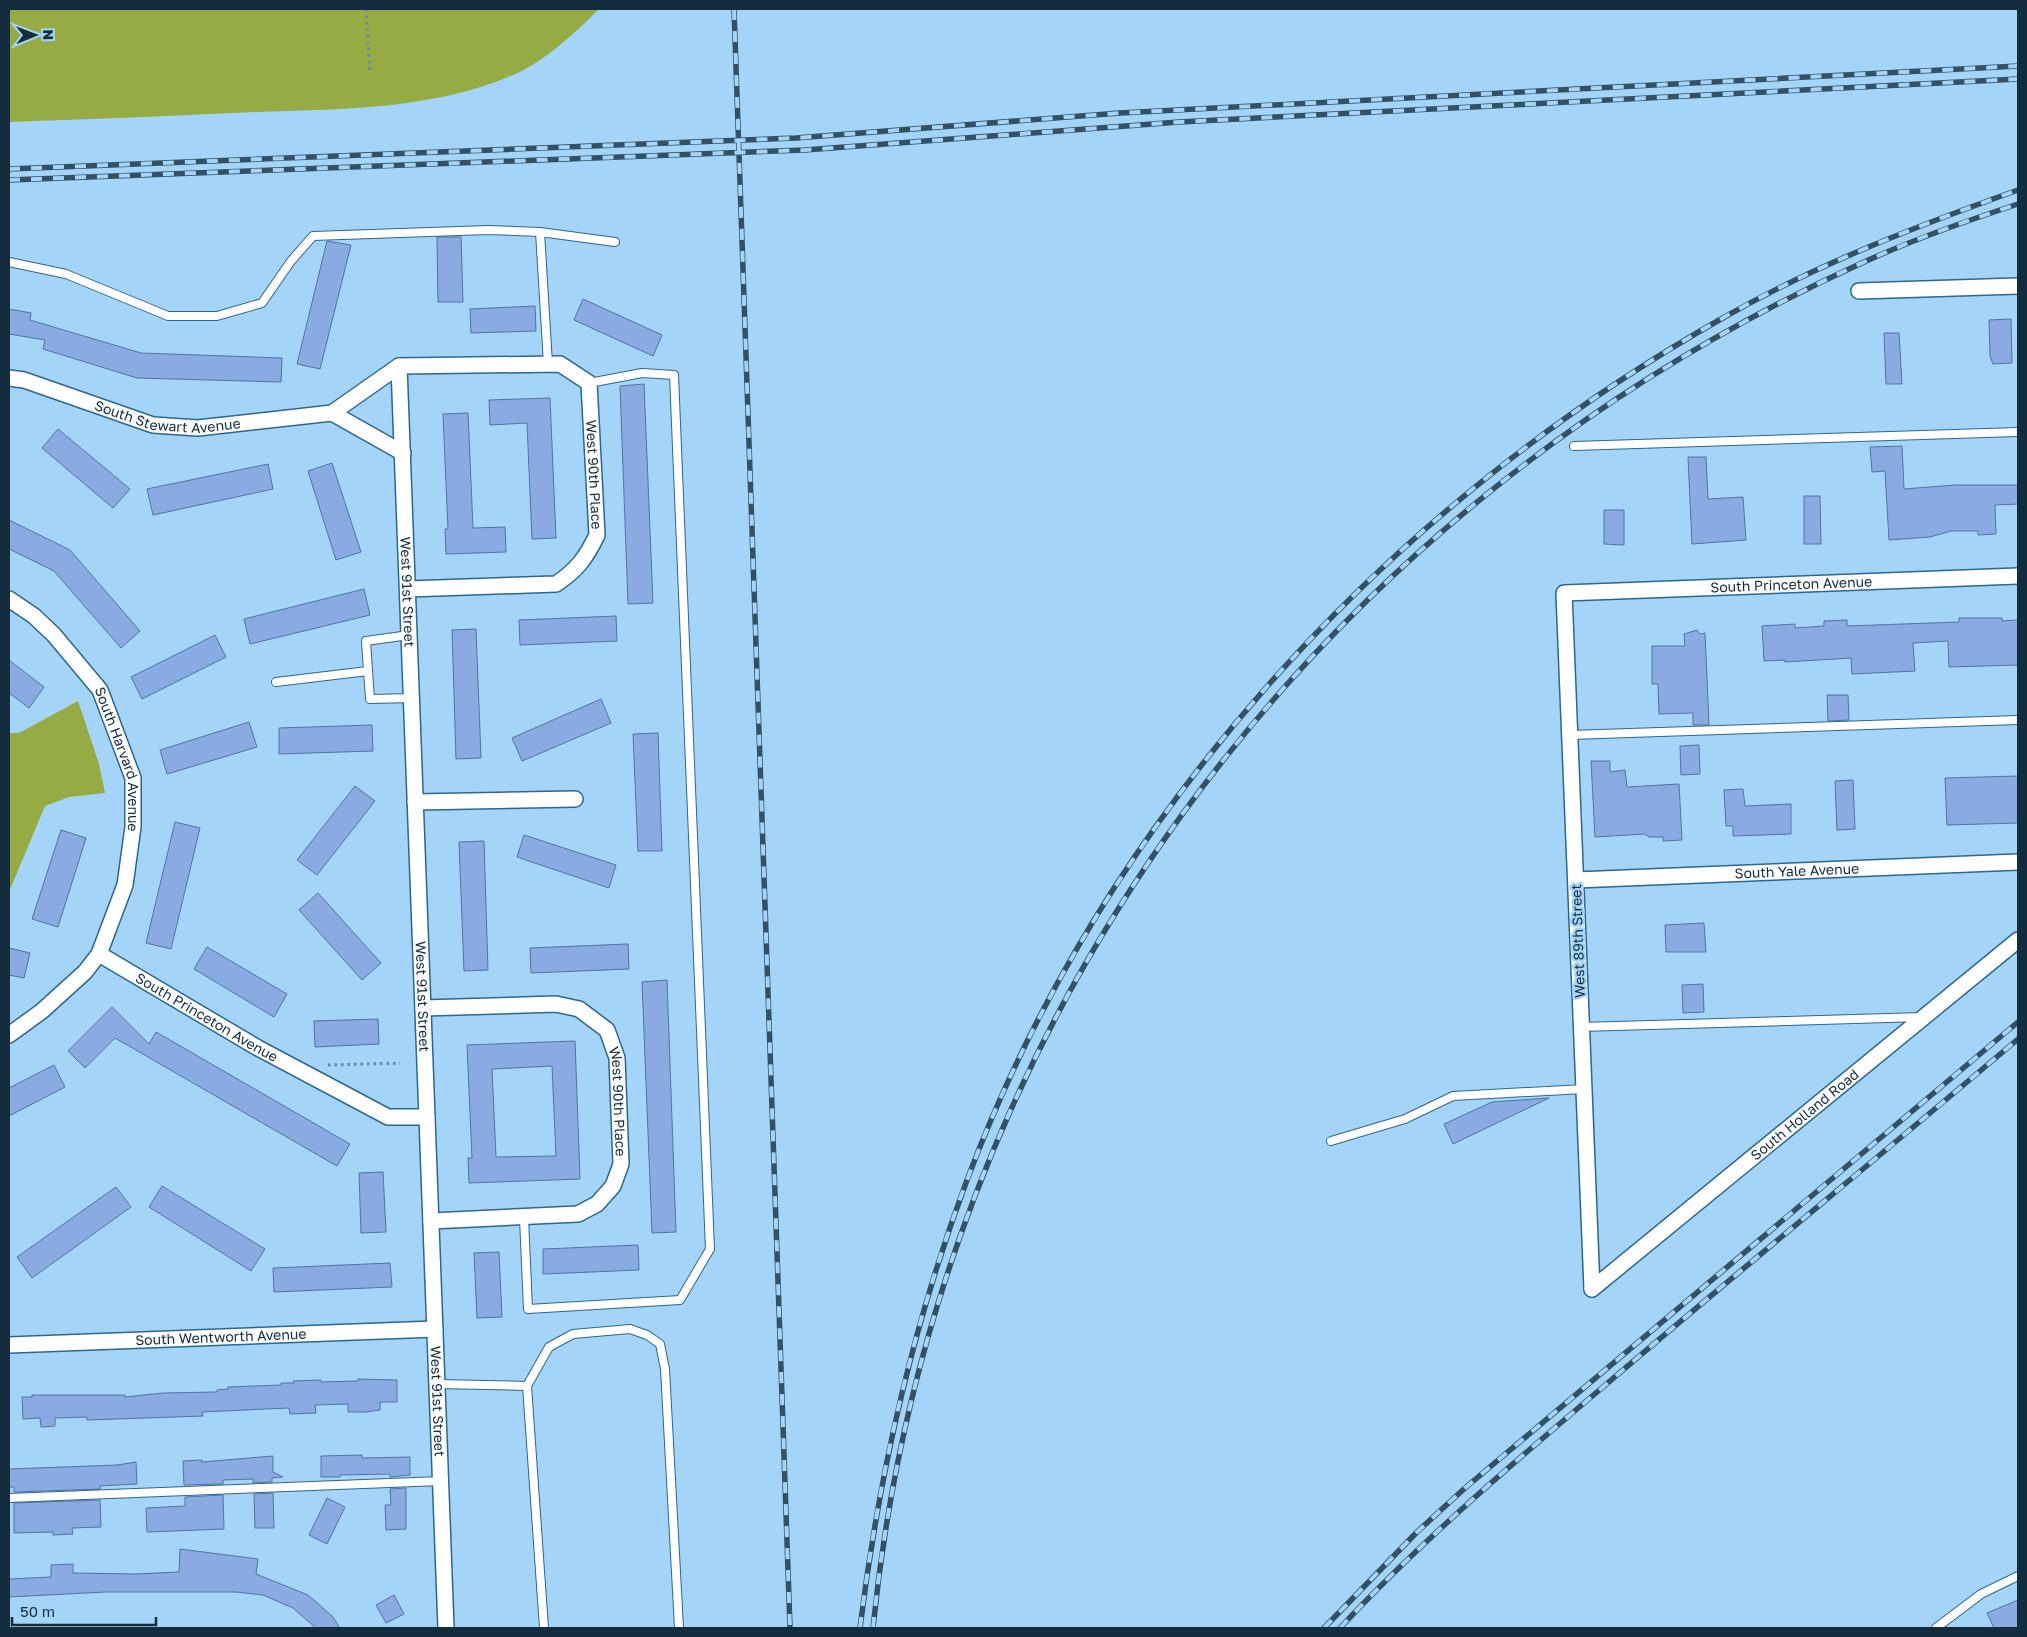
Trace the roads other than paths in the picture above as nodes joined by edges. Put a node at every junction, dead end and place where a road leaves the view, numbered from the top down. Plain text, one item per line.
1 (540, 232) junction
2 (615, 242) dead end
3 (9, 262) edge
4 (2018, 286) edge
5 (1859, 291) dead end
6 (554, 364) junction
7 (399, 366) junction
8 (9, 378) edge
9 (589, 384) junction
10 (332, 413) junction
11 (2018, 432) edge
12 (1574, 446) dead end
13 (403, 452) junction
14 (2018, 576) edge
15 (408, 589) junction
16 (1564, 593) joint
17 (9, 599) edge
18 (409, 635) junction
19 (368, 671) junction
20 (276, 682) dead end
21 (412, 698) junction
22 (2018, 720) edge
23 (1570, 735) junction
24 (575, 799) dead end
25 (416, 802) junction
26 (2018, 862) edge
27 (1576, 880) junction
28 (2018, 940) edge
29 (99, 954) junction
30 (423, 1008) junction
31 (1924, 1017) junction
32 (1582, 1027) junction
33 (9, 1035) edge
34 (1584, 1089) junction
35 (427, 1118) junction
36 (1332, 1141) dead end
37 (524, 1218) junction
38 (431, 1221) junction
39 (1592, 1289) joint
40 (435, 1329) junction
41 (9, 1345) edge
42 (437, 1384) junction
43 (527, 1386) junction
44 (441, 1481) junction
45 (9, 1498) edge
46 (2018, 1576) edge
47 (446, 1628) edge
48 (544, 1628) edge
49 (679, 1628) edge
50 (1936, 1628) edge

1 - 2 lane
1 - 3 lane
1 - 6 lane
4 - 5 street
6 - 7 street
6 - 9 street
7 - 10 street, South Stewart Avenue
7 - 13 street, West 91st Street
8 - 10 street, South Stewart Avenue
9 - 15 street, West 90th Place
9 - 37 lane
10 - 13 street
11 - 12 lane
13 - 15 street, West 91st Street
14 - 16 street, South Princeton Avenue
15 - 18 street, West 91st Street
16 - 23 street, West 89th Street
17 - 29 street, South Harvard Avenue
18 - 19 lane
18 - 21 street, West 91st Street
19 - 20 lane
19 - 21 lane
21 - 25 street, West 91st Street
22 - 23 lane
23 - 27 street, West 89th Street
24 - 25 street
25 - 30 street, West 91st Street
26 - 27 street, South Yale Avenue
27 - 32 street, West 89th Street
28 - 31 street, South Holland Road
29 - 33 street
29 - 35 street, South Princeton Avenue
30 - 35 street, West 91st Street
30 - 37 street, West 90th Place
31 - 32 lane
31 - 39 street, South Holland Road
32 - 34 street, West 89th Street
34 - 36 lane
34 - 39 street, West 89th Street
35 - 38 street, West 91st Street
37 - 38 street
38 - 40 street, West 91st Street
40 - 41 street, South Wentworth Avenue
40 - 42 street, West 91st Street
42 - 43 lane
42 - 44 street, West 91st Street
43 - 48 lane
43 - 49 lane
44 - 45 lane
44 - 47 street, West 91st Street
46 - 50 lane

